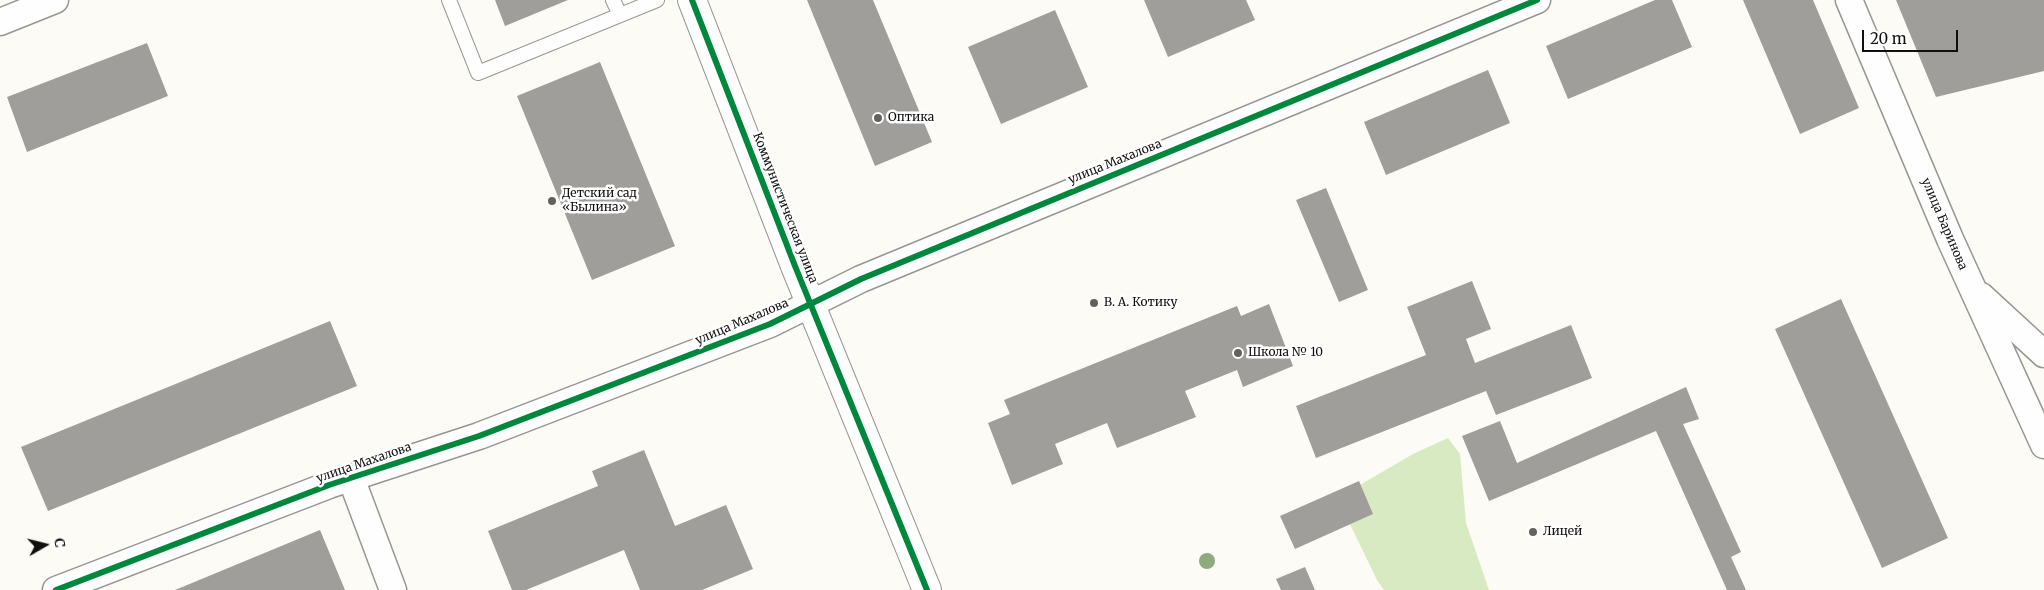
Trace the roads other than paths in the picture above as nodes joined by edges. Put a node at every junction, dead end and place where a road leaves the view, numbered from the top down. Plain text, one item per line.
1 (55, 0) edge
2 (448, 0) edge
3 (613, 0) edge
4 (657, 0) edge
5 (692, 0) edge
6 (1537, 0) edge
7 (1849, 0) edge
8 (620, 15) junction
9 (0, 22) edge
10 (1972, 287) junction
11 (811, 305) junction
12 (2044, 354) edge
13 (2044, 445) edge
14 (351, 478) junction
15 (56, 590) edge
16 (393, 590) edge
17 (926, 590) edge

1 - 9 street
2 - 8 lane
3 - 8 lane
4 - 8 lane
5 - 11 street, Коммунистическая улица
6 - 11 street, улица Махалова
7 - 10 street, улица Баринова
10 - 12 street
10 - 13 street, улица Баринова
11 - 14 street, улица Махалова
11 - 17 street, Коммунистическая улица
14 - 15 street, улица Махалова
14 - 16 street

